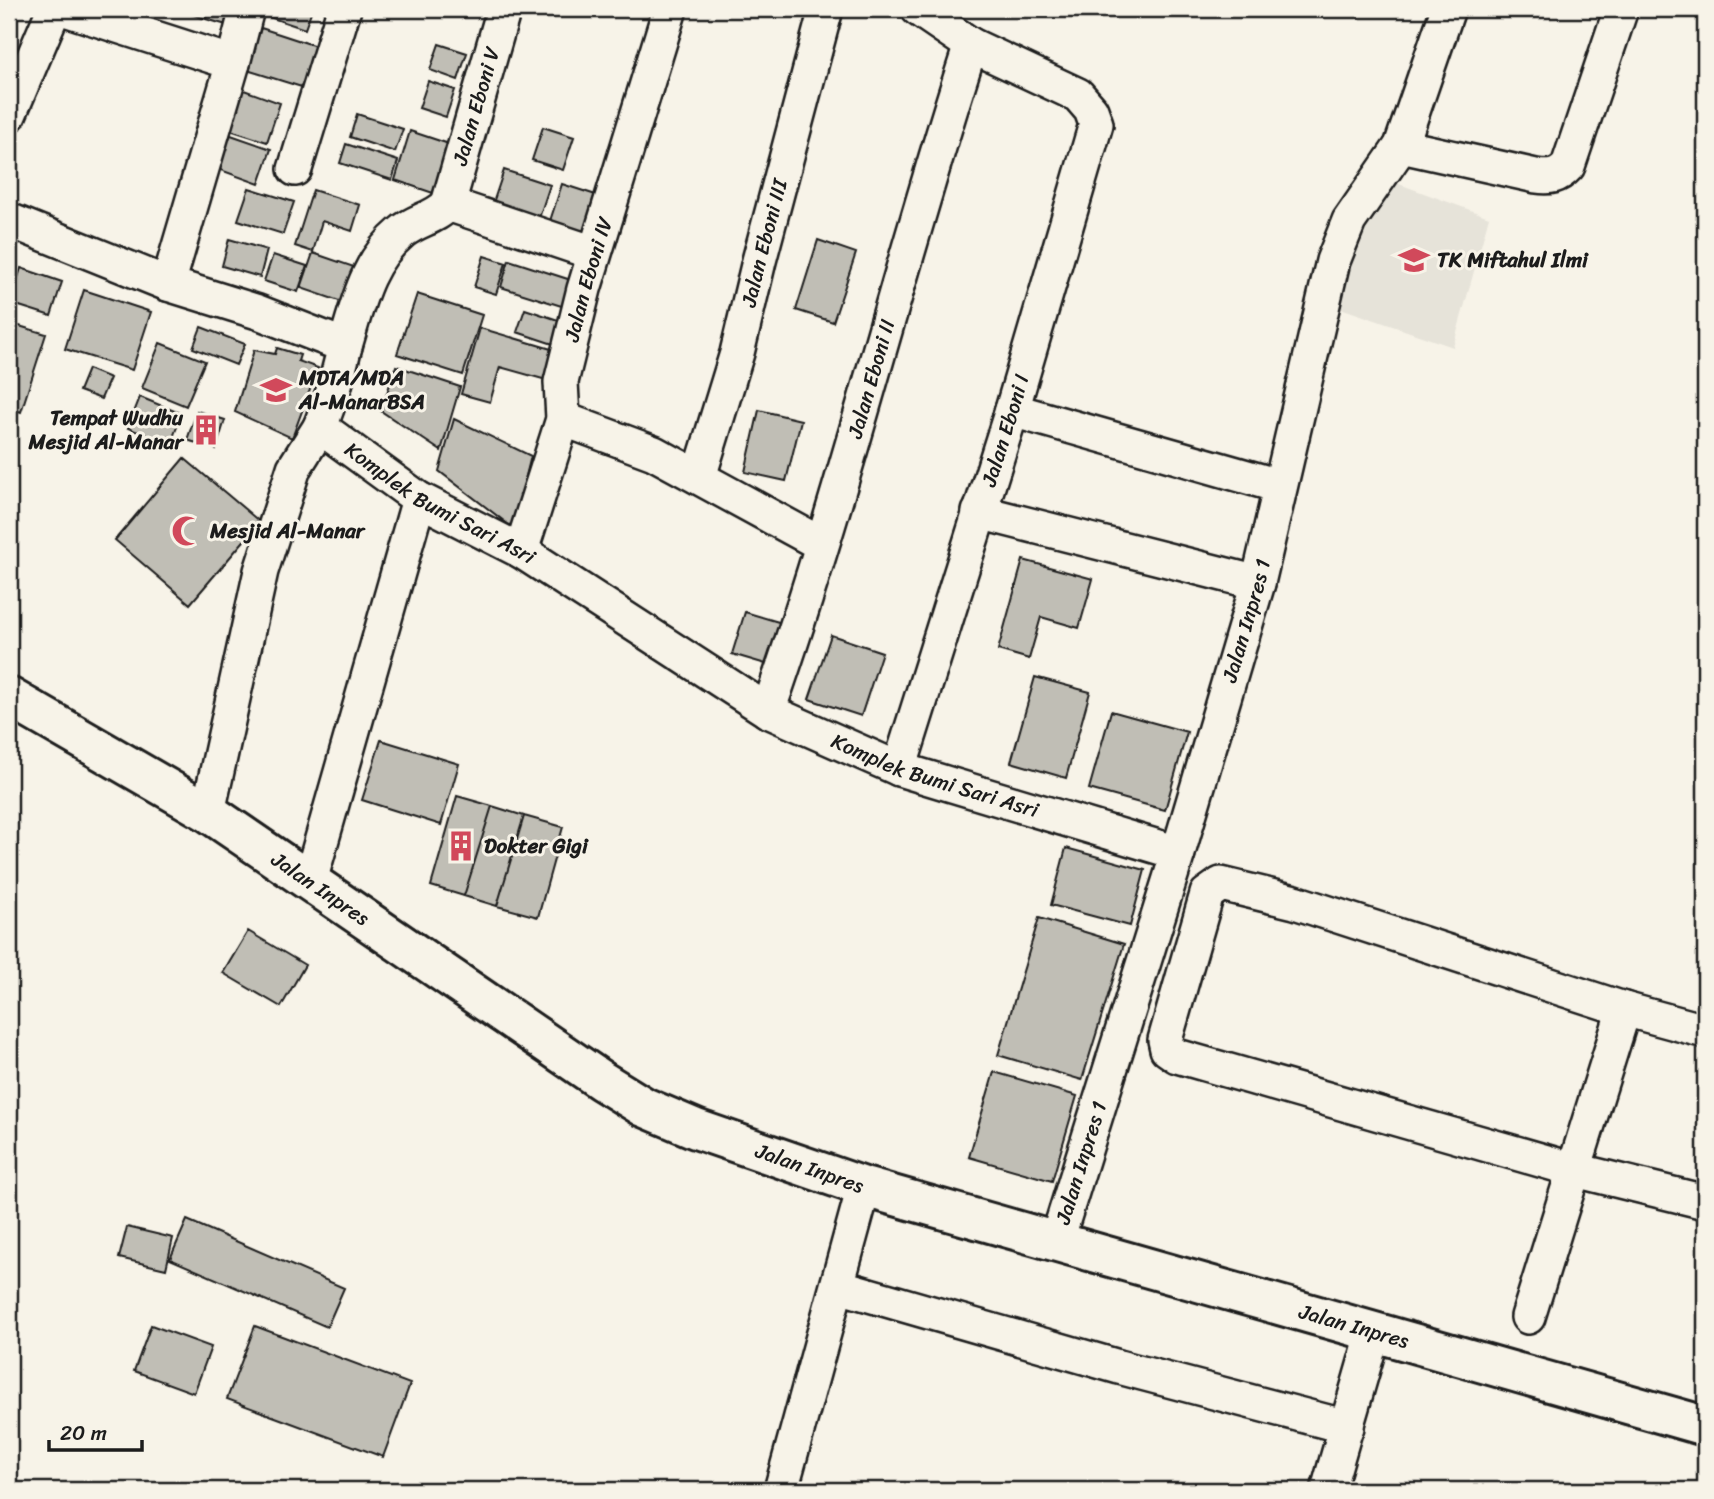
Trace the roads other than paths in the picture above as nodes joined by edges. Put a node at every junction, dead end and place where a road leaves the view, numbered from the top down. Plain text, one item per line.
1 (54, 9) edge
2 (65, 9) edge
3 (247, 9) edge
4 (344, 9) edge
5 (503, 9) edge
6 (670, 9) edge
7 (826, 9) edge
8 (1448, 9) edge
9 (1621, 9) edge
10 (927, 11) edge
11 (971, 45) junction
12 (233, 63) junction
13 (9, 115) edge
14 (1401, 146) junction
15 (295, 169) dead end
16 (448, 204) junction
17 (9, 220) edge
18 (594, 253) junction
19 (168, 284) junction
20 (345, 346) junction
21 (1012, 410) junction
22 (563, 419) junction
23 (320, 427) junction
24 (699, 477) junction
25 (1279, 486) junction
26 (419, 499) junction
27 (979, 512) junction
28 (821, 544) junction
29 (521, 551) junction
30 (1258, 583) junction
31 (9, 697) edge
32 (768, 711) junction
33 (899, 769) junction
34 (208, 811) junction
35 (1178, 853) junction
36 (310, 881) junction
37 (1624, 1009) junction
38 (1705, 1031) edge
39 (1575, 1170) junction
40 (864, 1187) junction
41 (1705, 1202) edge
42 (1056, 1243) junction
43 (838, 1286) junction
44 (1528, 1317) dead end
45 (1374, 1331) junction
46 (1705, 1426) edge
47 (1347, 1427) junction
48 (781, 1490) edge
49 (1328, 1490) edge

1 - 13 street
2 - 12 street
3 - 12 street
4 - 15 street
5 - 16 street, Jalan Eboni V
6 - 18 street, Jalan Eboni IV
7 - 24 street, Jalan Eboni III
8 - 14 street, Jalan Inpres 1
9 - 14 street
10 - 11 street
11 - 21 street, Jalan Eboni I
11 - 28 street, Jalan Eboni II
12 - 19 street
14 - 25 street, Jalan Inpres 1
16 - 18 street
16 - 20 street
17 - 19 street
18 - 22 street, Jalan Eboni IV
19 - 20 street
20 - 23 street
21 - 25 street
21 - 27 street, Jalan Eboni I
22 - 24 street
22 - 29 street, Jalan Eboni IV
23 - 26 street, Komplek Bumi Sari Asri
23 - 34 street
24 - 28 street
25 - 30 street, Jalan Inpres 1
26 - 29 street, Komplek Bumi Sari Asri
26 - 36 street
27 - 30 street
27 - 33 street, Jalan Eboni I
28 - 32 street, Jalan Eboni II
29 - 32 street, Komplek Bumi Sari Asri
30 - 35 street, Jalan Inpres 1
31 - 34 main road, Jalan Inpres
32 - 33 street, Komplek Bumi Sari Asri
33 - 35 street, Komplek Bumi Sari Asri
34 - 36 main road, Jalan Inpres
35 - 42 street, Jalan Inpres 1
36 - 40 main road, Jalan Inpres
37 - 38 street
37 - 39 street
37 - 39 street
39 - 41 street
39 - 44 street
40 - 42 main road, Jalan Inpres
40 - 43 street
42 - 45 main road, Jalan Inpres
43 - 47 street
43 - 48 street
45 - 46 main road, Jalan Inpres
45 - 47 street
47 - 49 street

